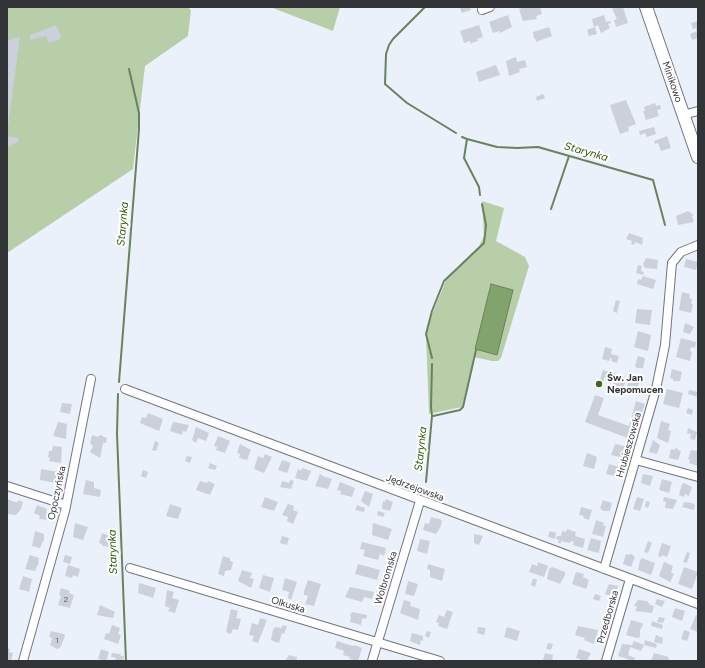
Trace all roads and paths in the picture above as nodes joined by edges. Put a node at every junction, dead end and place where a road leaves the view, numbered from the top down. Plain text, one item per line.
1 (646, 7) edge
2 (698, 111) edge
3 (683, 115) junction
4 (698, 157) edge
5 (698, 245) edge
6 (91, 379) dead end
7 (125, 389) dead end
8 (636, 460) junction
9 (698, 477) edge
10 (7, 486) edge
11 (420, 501) junction
12 (66, 505) junction
13 (130, 568) dead end
14 (604, 569) junction
15 (630, 579) junction
16 (698, 604) edge
17 (377, 642) junction
18 (23, 661) edge
19 (372, 661) edge
20 (440, 661) edge
21 (606, 661) edge

1 - 3 street, Minikowo
2 - 3 street
3 - 4 street, Minikowo
5 - 8 street, Hrubieszowska
6 - 12 street, Opoczyńska
7 - 11 street, Jędrzejowska
8 - 9 street
8 - 14 street, Hrubieszowska
10 - 12 street
11 - 14 street, Jędrzejowska
11 - 17 street, Wolbromska
12 - 18 street, Opoczyńska
13 - 17 street, Olkuska
14 - 15 street, Jędrzejowska
15 - 16 street, Jędrzejowska
15 - 21 street, Przedborska
17 - 19 street, Wolbromska
17 - 20 street, Olkuska

